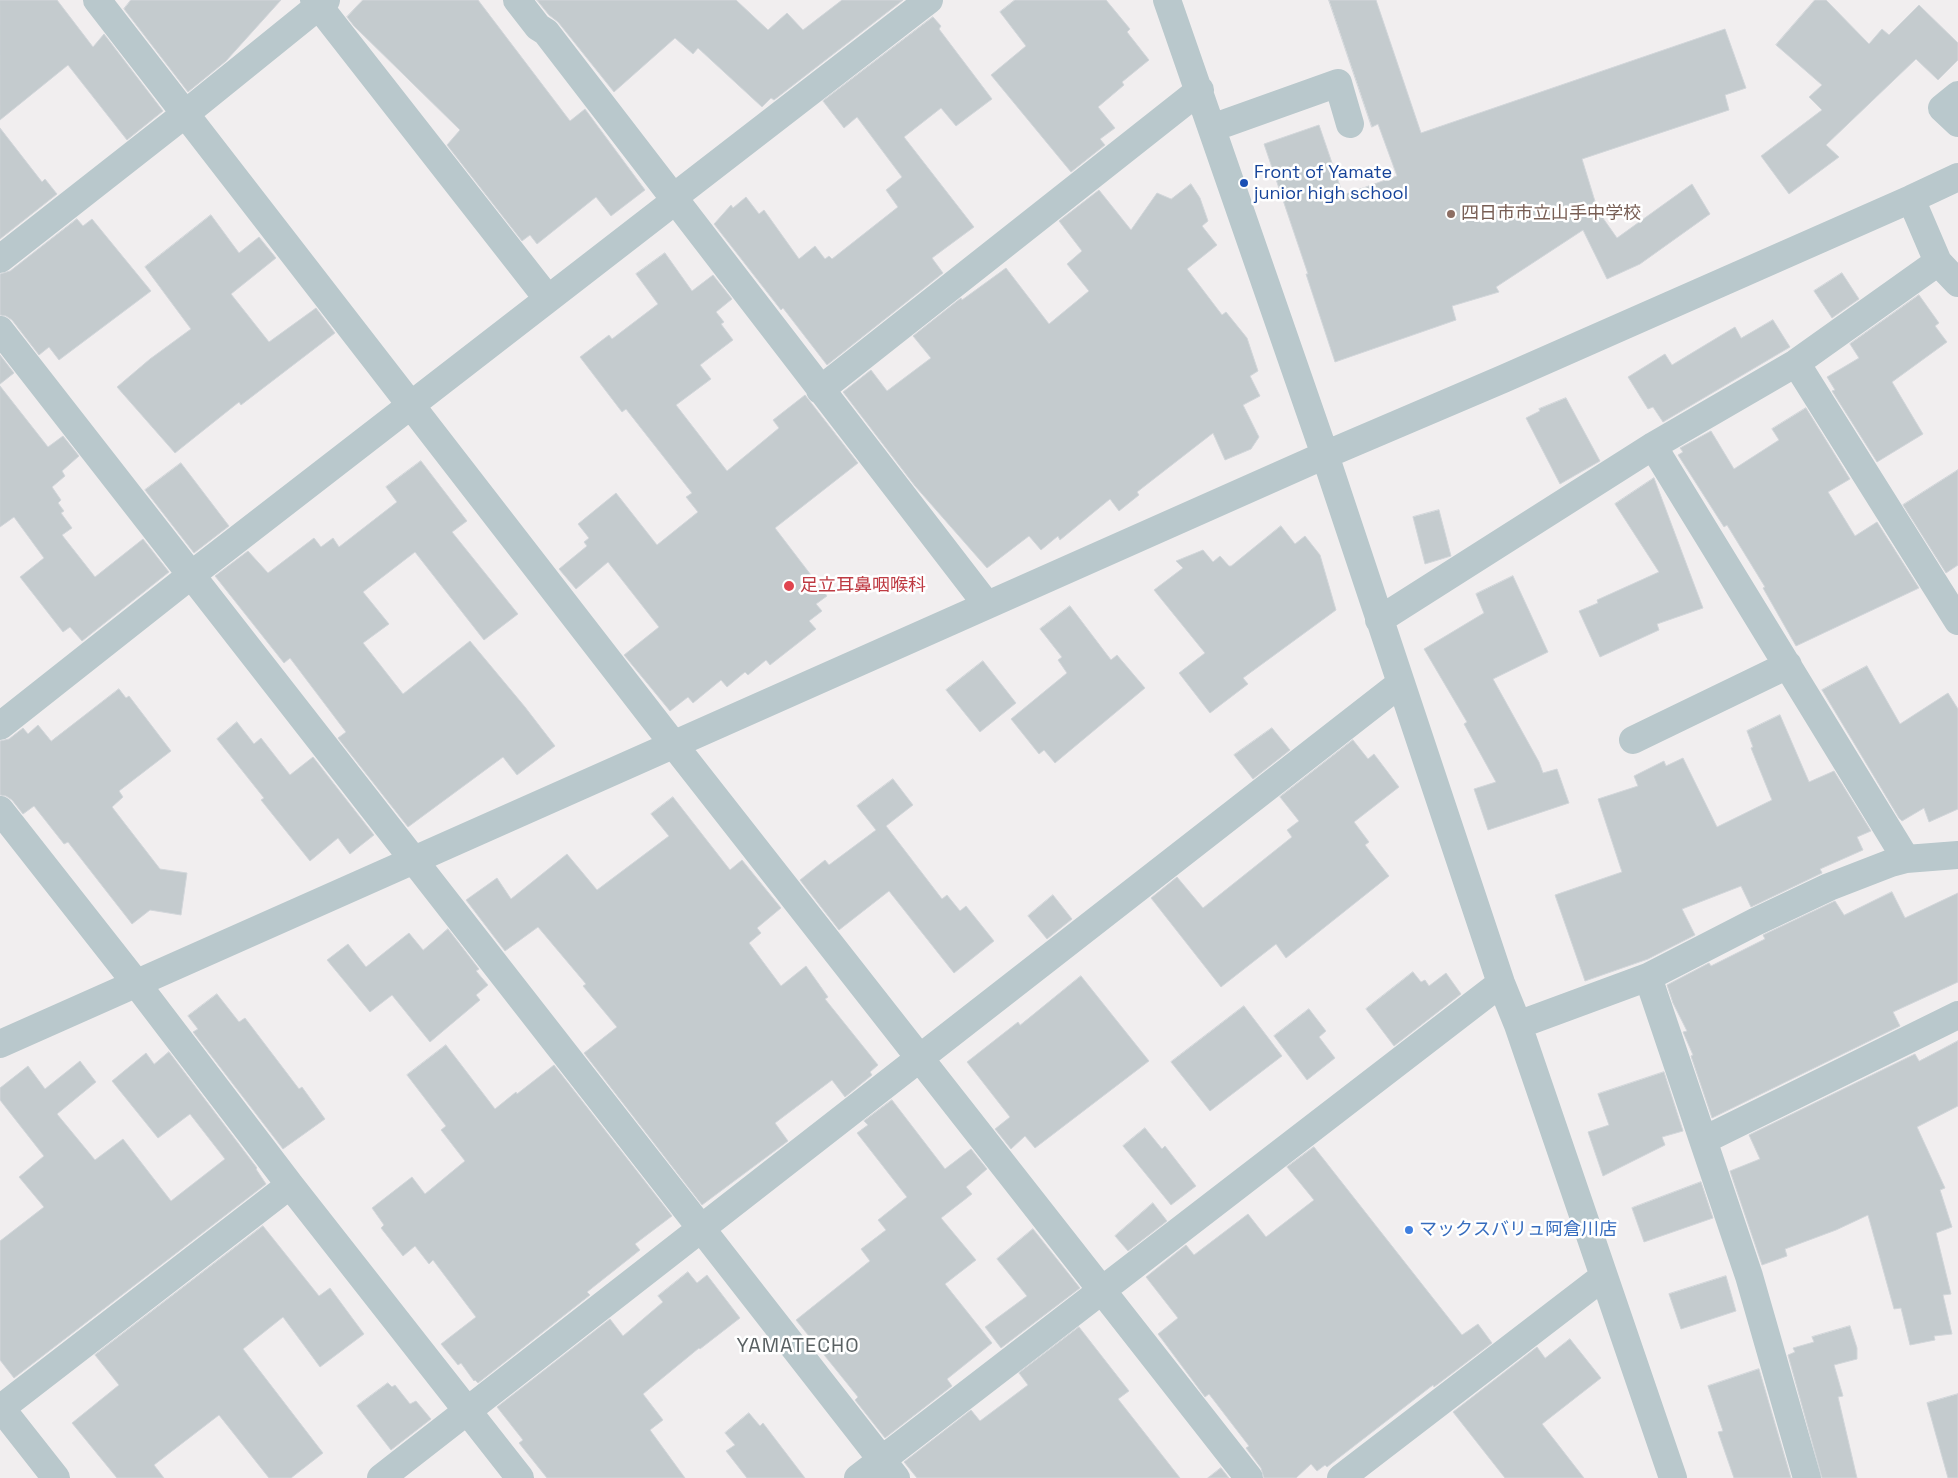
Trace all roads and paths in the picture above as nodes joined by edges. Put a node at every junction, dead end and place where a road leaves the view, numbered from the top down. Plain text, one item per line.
1 (97, 0) edge
2 (517, 0) edge
3 (929, 0) edge
4 (1167, 0) edge
5 (320, 2) edge
6 (1200, 90) junction
7 (1958, 94) edge
8 (185, 114) junction
9 (1958, 123) edge
10 (1350, 124) dead end
11 (1212, 128) junction
12 (1958, 177) edge
13 (675, 199) junction
14 (1911, 200) junction
15 (0, 259) edge
16 (1938, 262) junction
17 (1958, 283) edge
18 (548, 299) junction
19 (0, 330) edge
20 (1796, 363) junction
21 (820, 390) junction
22 (411, 405) junction
23 (1653, 446) junction
24 (1325, 455) junction
25 (190, 576) junction
26 (987, 605) junction
27 (1380, 620) junction
28 (1958, 621) edge
29 (1788, 664) junction
30 (1401, 683) junction
31 (0, 726) edge
32 (1632, 740) dead end
33 (674, 745) junction
34 (0, 810) edge
35 (1958, 855) edge
36 (414, 859) junction
37 (1906, 859) junction
38 (1648, 977) junction
39 (136, 983) junction
40 (1502, 983) junction
41 (1958, 1015) edge
42 (1518, 1025) junction
43 (0, 1044) edge
44 (920, 1059) junction
45 (1704, 1140) junction
46 (290, 1185) junction
47 (701, 1228) junction
48 (1603, 1276) junction
49 (1101, 1289) junction
50 (0, 1408) edge
51 (467, 1410) junction
52 (889, 1469) edge
53 (56, 1478) edge
54 (381, 1478) edge
55 (520, 1478) edge
56 (858, 1478) edge
57 (1249, 1478) edge
58 (1340, 1478) edge
59 (1672, 1478) edge
60 (1806, 1478) edge

1 - 8 street
2 - 13 street
3 - 13 street
4 - 6 street
5 - 8 street
5 - 18 street
6 - 11 street
6 - 21 street
7 - 9 street
8 - 15 street
8 - 22 street
10 - 11 street
11 - 24 street
12 - 14 street
13 - 18 street
13 - 21 street
14 - 16 street
14 - 24 street
16 - 17 street
16 - 20 street
18 - 22 street
19 - 25 street
20 - 23 street
20 - 28 street
21 - 26 street
22 - 25 street
22 - 33 street
23 - 27 street
23 - 29 street
24 - 26 street
24 - 27 street
25 - 31 street
25 - 36 street
26 - 33 street
27 - 30 street
29 - 32 street
29 - 37 street
30 - 40 street
30 - 44 street
33 - 36 street
33 - 44 street
34 - 39 street
35 - 37 street
36 - 39 street
36 - 47 street
37 - 38 street
38 - 42 street
38 - 45 street
39 - 43 street
39 - 46 street
40 - 42 street
40 - 49 street
41 - 45 street
42 - 48 street
44 - 47 street
44 - 49 street
45 - 60 street
46 - 50 street
46 - 51 street
47 - 51 street
47 - 52 street
48 - 58 street
48 - 59 street
49 - 52 street
49 - 57 street
50 - 53 street
51 - 54 street
51 - 55 street
52 - 56 street

